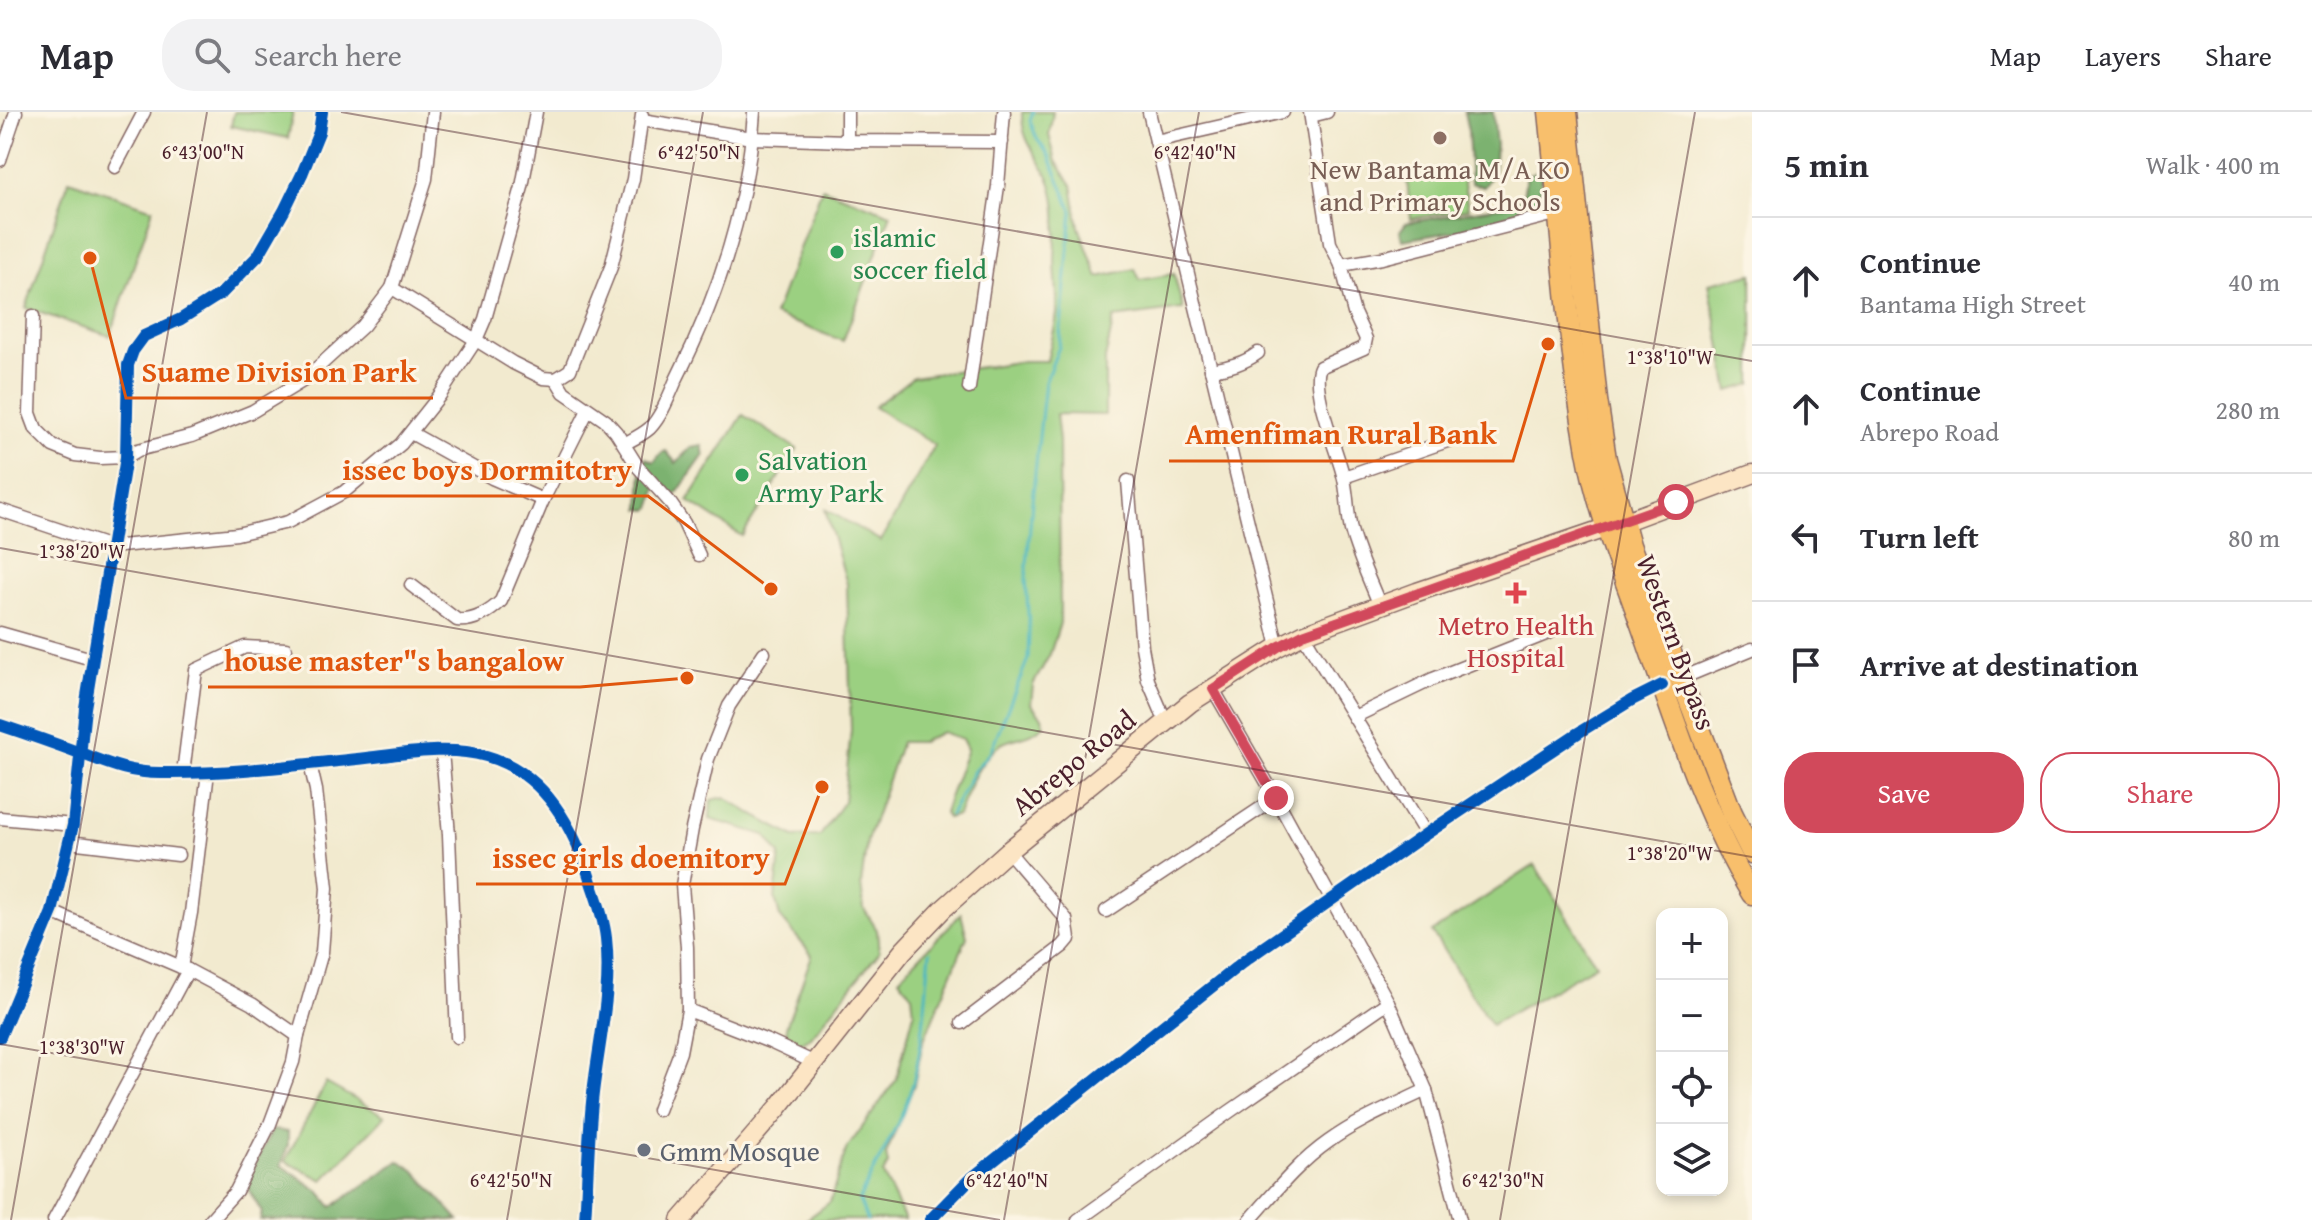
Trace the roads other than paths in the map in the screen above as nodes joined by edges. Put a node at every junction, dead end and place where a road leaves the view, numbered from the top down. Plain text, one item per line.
1 (16, 112) edge
2 (144, 112) edge
3 (322, 112) edge
4 (433, 112) edge
5 (536, 112) edge
6 (754, 112) edge
7 (847, 112) edge
8 (1004, 112) edge
9 (1149, 112) edge
10 (1283, 112) edge
11 (1327, 112) edge
12 (1549, 112) edge
13 (1567, 112) edge
14 (1310, 114) edge
15 (642, 116) edge
16 (752, 138) junction
17 (847, 141) junction
18 (1156, 141) junction
19 (1002, 142) junction
20 (0, 160) edge
21 (115, 167) dead end
22 (1559, 213) junction
23 (1341, 265) junction
24 (392, 288) junction
25 (33, 316) dead end
26 (476, 340) junction
27 (1258, 353) dead end
28 (1211, 370) junction
29 (556, 379) junction
30 (969, 388) dead end
31 (588, 410) junction
32 (411, 433) junction
33 (1456, 438) dead end
34 (624, 444) junction
35 (126, 457) junction
36 (1752, 474) edge
37 (1344, 477) junction
38 (1128, 481) dead end
39 (543, 500) junction
40 (0, 510) edge
41 (1615, 525) junction
42 (111, 547) junction
43 (699, 555) dead end
44 (411, 585) dead end
45 (1380, 606) junction
46 (1551, 632) dead end
47 (0, 633) edge
48 (1303, 634) junction
49 (1278, 647) junction
50 (286, 649) dead end
51 (1752, 649) edge
52 (764, 653) dead end
53 (92, 659) junction
54 (1682, 678) junction
55 (1662, 685) junction
56 (1213, 689) junction
57 (1354, 717) junction
58 (1166, 722) junction
59 (0, 725) edge
60 (442, 751) junction
61 (81, 754) junction
62 (310, 764) junction
63 (208, 772) junction
64 (183, 773) junction
65 (1276, 798) junction
66 (0, 818) edge
67 (73, 825) junction
68 (1426, 834) junction
69 (69, 842) junction
70 (1008, 851) junction
71 (1752, 853) edge
72 (178, 855) dead end
73 (1746, 867) edge
74 (1752, 894) edge
75 (1332, 901) junction
76 (1106, 911) dead end
77 (52, 912) junction
78 (184, 968) junction
79 (1388, 1002) junction
80 (688, 1010) junction
81 (962, 1023) dead end
82 (298, 1036) junction
83 (0, 1037) edge
84 (457, 1037) dead end
85 (815, 1063) junction
86 (1426, 1090) junction
87 (658, 1110) dead end
88 (1457, 1219) edge
89 (54, 1220) edge
90 (210, 1220) edge
91 (585, 1220) edge
92 (681, 1220) edge
93 (930, 1220) edge
94 (1078, 1220) edge
95 (1250, 1220) edge

1 - 20 street
2 - 21 street
3 - 35 street
4 - 24 street
5 - 26 street
6 - 16 street
7 - 17 street
8 - 19 street
9 - 18 street
10 - 18 street
11 - 14 street
12 - 22 highway, Western Bypass
13 - 41 highway, Western Bypass
14 - 23 street
15 - 16 street
15 - 29 street
16 - 17 street
16 - 34 street
17 - 19 street
18 - 28 street
19 - 30 street
22 - 23 street
22 - 41 highway, Western Bypass
23 - 37 street
24 - 26 street
24 - 35 street
25 - 35 street
26 - 29 street
26 - 32 street
27 - 28 street
28 - 49 street
29 - 31 street
31 - 34 street
31 - 39 street
32 - 39 street
32 - 42 street
33 - 37 street
34 - 43 street
35 - 42 street
36 - 41 main road, Abrepo Road
37 - 45 street
38 - 58 street
39 - 44 street
40 - 42 street
41 - 45 main road, Abrepo Road
41 - 54 highway, Western Bypass
41 - 55 highway, Western Bypass
42 - 53 street
45 - 48 main road, Abrepo Road
46 - 57 street
47 - 53 street
48 - 49 main road, Abrepo Road
48 - 57 street
49 - 56 main road, Abrepo Road
50 - 64 street
51 - 54 street
52 - 80 street
53 - 61 street
54 - 71 highway, Western Bypass
55 - 68 street
55 - 73 highway, Western Bypass
56 - 58 main road, Abrepo Road
56 - 65 street
57 - 68 street
58 - 70 main road, Abrepo Road
59 - 61 street
60 - 62 street
60 - 84 street
60 - 91 street
61 - 64 street
61 - 67 street
62 - 63 street
62 - 82 street
63 - 64 street
63 - 78 street
65 - 75 street
65 - 76 street
66 - 67 street
67 - 69 street
68 - 75 street
69 - 72 street
69 - 77 street
70 - 81 street
70 - 85 main road, Abrepo Road
73 - 74 highway, Western Bypass
75 - 79 street
75 - 93 street
77 - 78 street
77 - 83 street
78 - 82 street
78 - 89 street
79 - 86 street
79 - 94 street
80 - 85 street
80 - 87 street
82 - 90 street
85 - 92 main road, Abrepo Road
86 - 88 street
86 - 95 street

